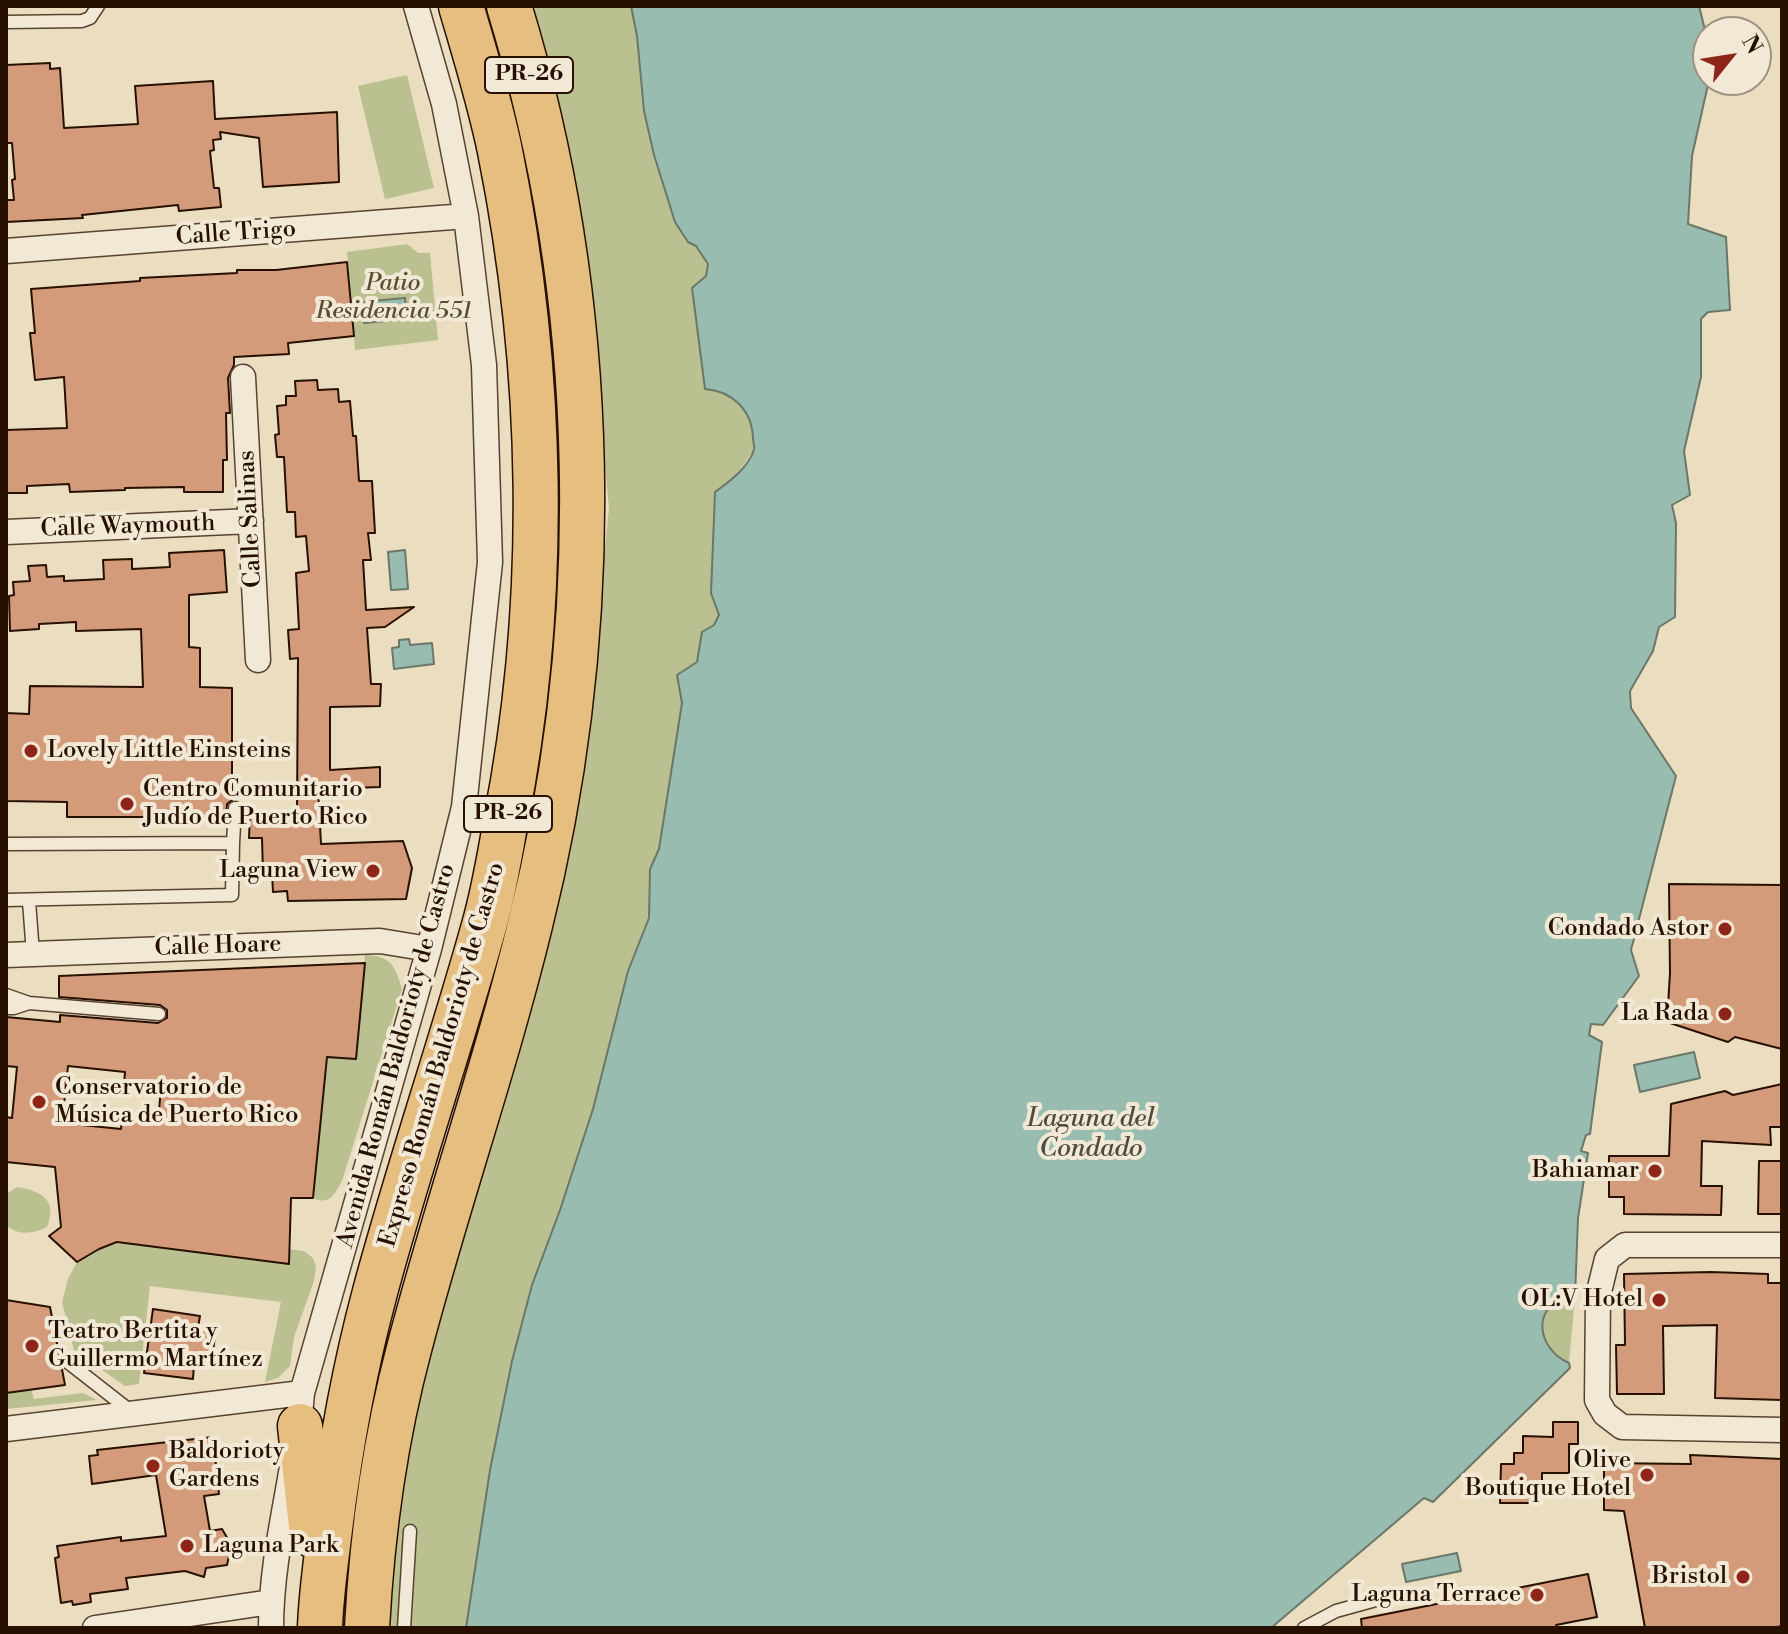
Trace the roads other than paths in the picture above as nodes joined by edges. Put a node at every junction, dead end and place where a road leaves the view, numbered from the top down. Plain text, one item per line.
1 (98, 6) edge
2 (416, 6) edge
3 (461, 6) edge
4 (509, 6) edge
5 (6, 22) edge
6 (466, 216) junction
7 (6, 251) edge
8 (243, 377) dead end
9 (251, 521) junction
10 (6, 532) edge
11 (258, 660) dead end
12 (235, 808) dead end
13 (233, 843) junction
14 (6, 844) edge
15 (6, 900) edge
16 (29, 901) junction
17 (429, 949) junction
18 (33, 954) junction
19 (6, 955) edge
20 (6, 995) edge
21 (29, 1003) junction
22 (6, 1008) edge
23 (159, 1014) dead end
24 (1782, 1245) edge
25 (69, 1363) dead end
26 (301, 1410) junction
27 (133, 1413) junction
28 (6, 1429) edge
29 (1782, 1430) edge
30 (410, 1531) dead end
31 (1376, 1600) dead end
32 (271, 1602) junction
33 (320, 1618) edge
34 (95, 1628) edge
35 (271, 1628) edge
36 (367, 1628) edge
37 (404, 1628) edge
38 (1304, 1628) edge

1 - 5 lane
2 - 6 street, Avenida Román Baldorioty de Castro
3 - 33 highway, Expreso Román Baldorioty de Castro / PR-26
4 - 36 highway, Expreso Román Baldorioty de Castro / PR-26
6 - 7 street, Calle Trigo
6 - 17 street, Avenida Román Baldorioty de Castro
8 - 9 street, Calle Salinas
9 - 10 street, Calle Waymouth
9 - 11 street, Calle Salinas
12 - 13 lane
13 - 14 lane
13 - 16 lane
15 - 16 lane
16 - 18 lane
17 - 18 street, Calle Hoare
17 - 26 street, Avenida Román Baldorioty de Castro
18 - 19 street, Calle Hoare
20 - 21 lane
21 - 22 lane
21 - 23 lane
24 - 29 street
25 - 27 lane
26 - 27 street
26 - 32 street, Avenida Román Baldorioty de Castro
26 - 33 highway
27 - 28 street
30 - 37 lane
31 - 38 lane
32 - 34 street
32 - 35 street, Avenida Román Baldorioty de Castro

